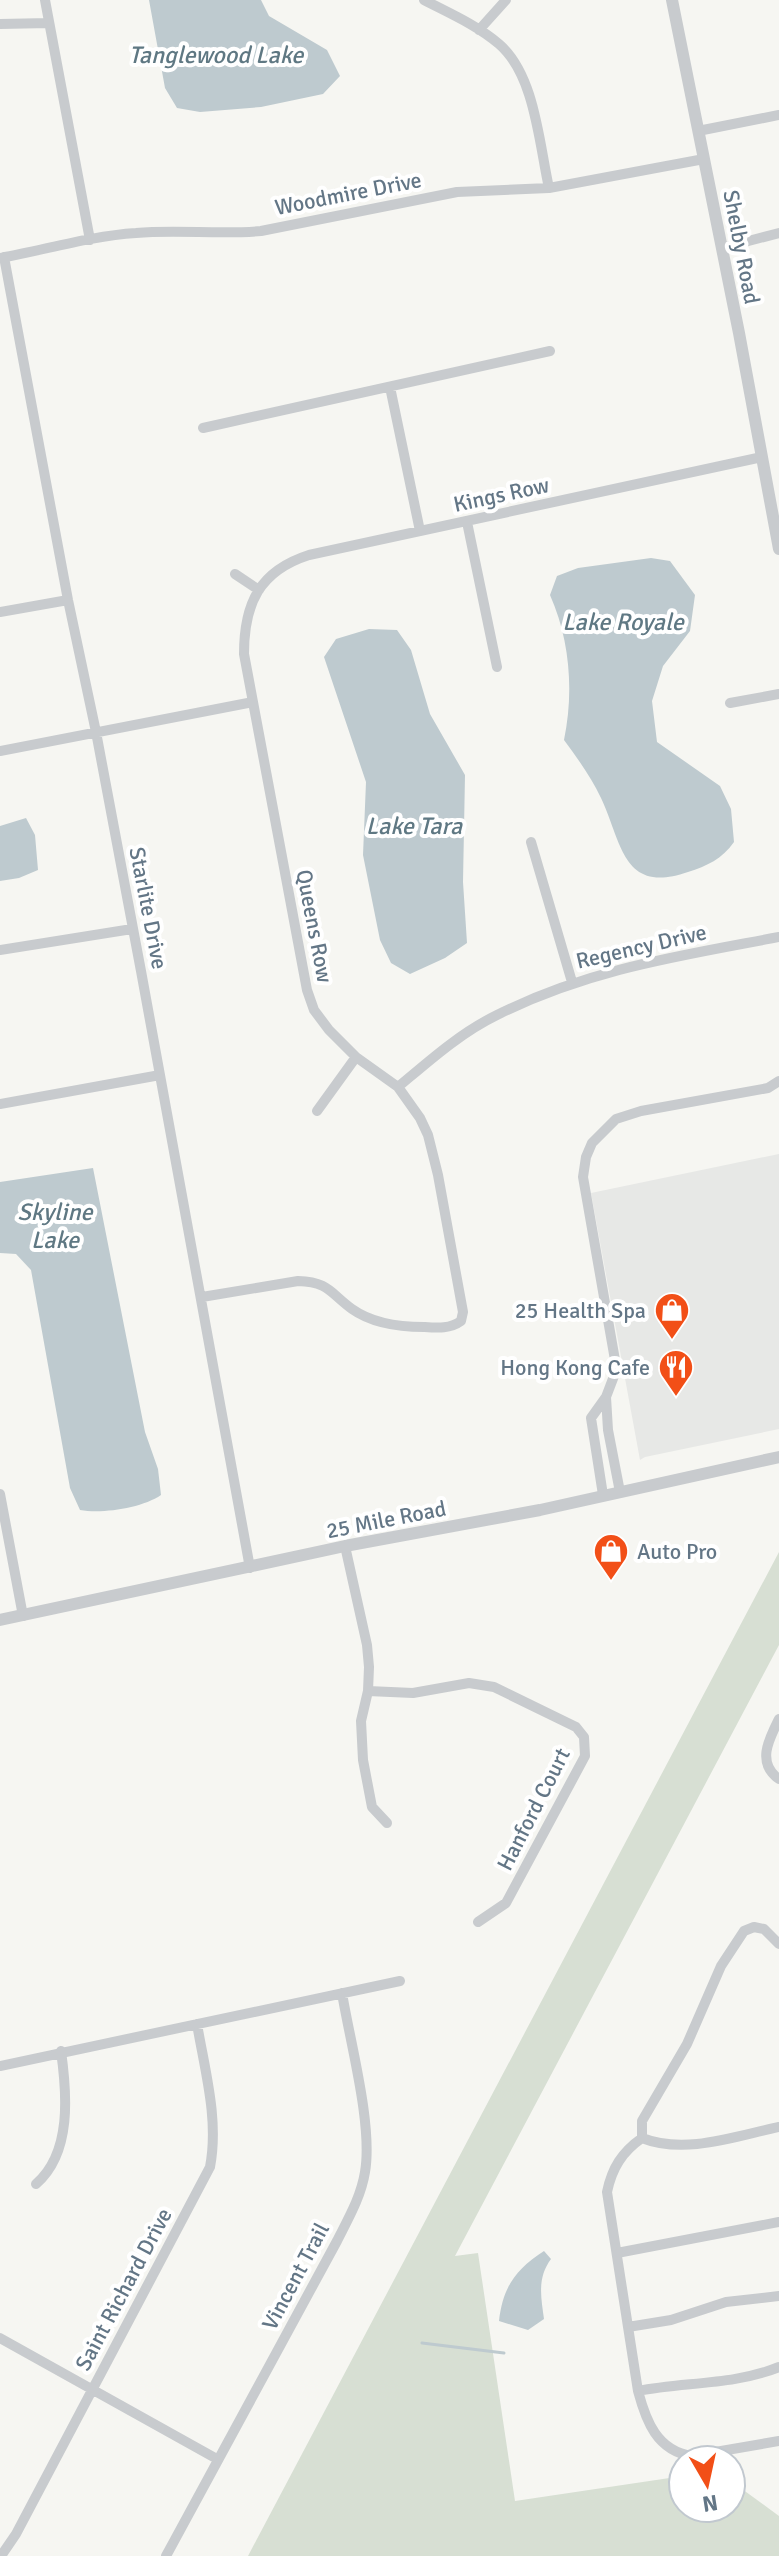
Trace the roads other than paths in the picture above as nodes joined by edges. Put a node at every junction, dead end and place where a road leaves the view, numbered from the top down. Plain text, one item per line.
1 (45, 0) edge
2 (424, 0) edge
3 (506, 0) edge
4 (672, 0) edge
5 (49, 23) junction
6 (0, 24) edge
7 (479, 30) junction
8 (779, 115) edge
9 (698, 131) junction
10 (704, 159) junction
11 (549, 188) junction
12 (779, 233) edge
13 (90, 240) junction
14 (722, 248) junction
15 (2, 258) edge
16 (550, 351) dead end
17 (390, 387) junction
18 (203, 428) dead end
19 (762, 457) junction
20 (467, 522) junction
21 (420, 531) junction
22 (779, 549) edge
23 (235, 574) dead end
24 (259, 590) junction
25 (68, 600) junction
26 (0, 612) edge
27 (497, 667) dead end
28 (779, 694) edge
29 (253, 702) junction
30 (730, 703) dead end
31 (96, 732) junction
32 (0, 751) edge
33 (531, 842) dead end
34 (132, 929) junction
35 (779, 937) edge
36 (0, 950) edge
37 (572, 982) junction
38 (356, 1057) junction
39 (160, 1075) junction
40 (779, 1081) edge
41 (398, 1087) junction
42 (0, 1104) edge
43 (317, 1111) dead end
44 (202, 1297) junction
45 (606, 1397) junction
46 (779, 1457) edge
47 (620, 1492) junction
48 (0, 1494) edge
49 (603, 1495) junction
50 (345, 1546) junction
51 (250, 1568) junction
52 (23, 1616) junction
53 (0, 1620) edge
54 (368, 1691) junction
55 (779, 1719) edge
56 (779, 1779) edge
57 (387, 1823) dead end
58 (478, 1922) dead end
59 (779, 1944) edge
60 (400, 1981) dead end
61 (342, 1993) junction
62 (197, 2024) junction
63 (61, 2051) junction
64 (0, 2066) edge
65 (779, 2127) edge
66 (642, 2138) junction
67 (36, 2184) dead end
68 (779, 2222) edge
69 (617, 2253) junction
70 (779, 2296) edge
71 (628, 2327) junction
72 (0, 2338) edge
73 (779, 2367) edge
74 (92, 2390) junction
75 (638, 2391) junction
76 (779, 2441) edge
77 (217, 2459) junction
78 (1, 2556) edge
79 (166, 2556) edge

1 - 5 street
2 - 7 street
3 - 7 street
4 - 9 street, Shelby Road
5 - 6 street
5 - 13 street
7 - 11 street
8 - 9 street
9 - 10 street, Shelby Road
10 - 11 street, Woodmire Drive
10 - 14 street, Shelby Road
11 - 13 street, Woodmire Drive
12 - 14 street
13 - 15 street, Woodmire Drive
14 - 19 street, Shelby Road
15 - 25 street, Starlite Drive
16 - 17 street
17 - 18 street
17 - 21 street
19 - 20 street, Kings Row
19 - 22 street, Shelby Road
20 - 21 street, Kings Row
20 - 27 street
21 - 24 street, Kings Row
23 - 24 street
24 - 29 street, Queens Row
25 - 26 street
25 - 31 street, Starlite Drive
28 - 30 street
29 - 31 street
29 - 38 street, Queens Row
31 - 32 street
31 - 34 street, Starlite Drive
33 - 37 street
34 - 36 street
34 - 39 street, Starlite Drive
35 - 37 street, Regency Drive
37 - 41 street, Regency Drive
38 - 41 street, Queens Row
38 - 43 street
39 - 42 street
39 - 44 street, Starlite Drive
40 - 45 street
41 - 44 street, Queens Row
44 - 51 street, Starlite Drive
45 - 47 street
45 - 49 street
46 - 47 street, 25 Mile Road
47 - 49 street, 25 Mile Road
48 - 52 street
49 - 50 street, 25 Mile Road
50 - 51 street, 25 Mile Road
50 - 54 street
51 - 52 street, 25 Mile Road
52 - 53 street, 25 Mile Road
54 - 57 street
54 - 58 street, Hanford Court
55 - 56 street
59 - 66 street
60 - 61 street
61 - 62 street
61 - 77 street, Vincent Trail
62 - 63 street
62 - 74 street, Saint Richard Drive
63 - 64 street
63 - 67 street
65 - 66 street
66 - 69 street
68 - 69 street
69 - 71 street
70 - 71 street
71 - 75 street
72 - 74 street
73 - 75 street
74 - 77 street
74 - 78 street, Saint Richard Drive
75 - 76 street
77 - 79 street, Vincent Trail

